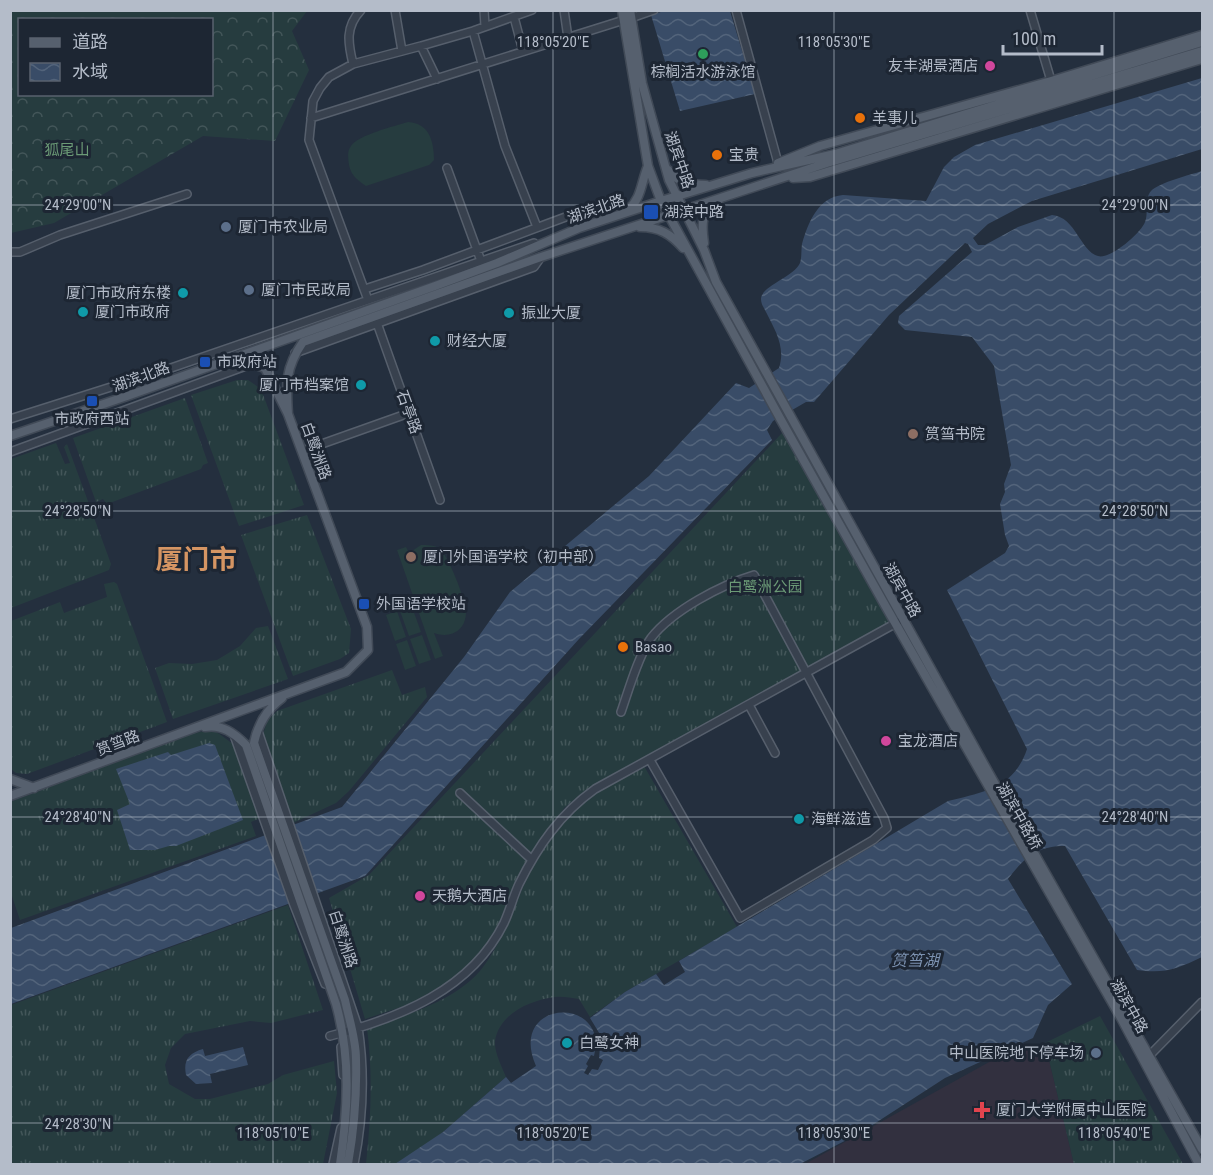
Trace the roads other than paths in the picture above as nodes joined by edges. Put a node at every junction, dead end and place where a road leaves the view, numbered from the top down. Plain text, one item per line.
1 (361, 10) edge
2 (395, 10) edge
3 (484, 10) edge
4 (532, 10) edge
5 (564, 10) edge
6 (622, 10) edge
7 (654, 10) edge
8 (736, 10) edge
9 (1030, 10) edge
10 (522, 12) edge
11 (628, 16) edge
12 (514, 17) junction
13 (485, 26) junction
14 (472, 31) junction
15 (1203, 35) edge
16 (568, 38) junction
17 (1203, 42) edge
18 (421, 46) junction
19 (402, 51) junction
20 (523, 51) junction
21 (1203, 51) edge
22 (1203, 59) edge
23 (483, 63) junction
24 (353, 64) junction
25 (437, 79) junction
26 (1053, 88) junction
27 (311, 118) junction
28 (778, 163) junction
29 (648, 165) junction
30 (665, 166) junction
31 (447, 168) dead end
32 (752, 173) junction
33 (783, 178) junction
34 (716, 185) junction
35 (187, 194) dead end
36 (677, 197) junction
37 (724, 197) junction
38 (661, 201) junction
39 (683, 209) junction
40 (579, 212) dead end
41 (624, 213) junction
42 (669, 214) junction
43 (537, 227) junction
44 (634, 227) junction
45 (579, 228) junction
46 (477, 250) junction
47 (704, 250) junction
48 (10, 252) edge
49 (541, 257) junction
50 (692, 257) junction
51 (481, 261) junction
52 (365, 289) junction
53 (369, 300) junction
54 (377, 323) junction
55 (303, 342) joint
56 (295, 353) junction
57 (234, 358) junction
58 (254, 363) junction
59 (760, 374) junction
60 (409, 413) junction
61 (288, 414) junction
62 (10, 419) edge
63 (10, 436) edge
64 (302, 451) junction
65 (10, 452) edge
66 (440, 500) dead end
67 (899, 621) junction
68 (806, 674) junction
69 (290, 692) junction
70 (749, 705) junction
71 (621, 712) dead end
72 (234, 713) joint
73 (186, 731) junction
74 (775, 753) dead end
75 (650, 760) junction
76 (10, 779) edge
77 (988, 779) joint
78 (34, 789) junction
79 (460, 793) dead end
80 (10, 796) edge
81 (278, 827) junction
82 (532, 860) junction
83 (1034, 861) junction
84 (1203, 1002) edge
85 (348, 1030) junction
86 (330, 1036) dead end
87 (1150, 1055) junction
88 (1203, 1149) edge
89 (333, 1164) edge
90 (340, 1164) edge
91 (348, 1164) edge
92 (354, 1164) edge
93 (1199, 1164) edge

1 - 24 street
2 - 19 street
3 - 13 street
4 - 10 street
5 - 16 street
6 - 11 main road
7 - 11 street
8 - 28 street
9 - 26 street
10 - 12 street
11 - 16 street
11 - 29 main road
11 - 30 main road, 湖宾中路
12 - 13 street
12 - 20 street
13 - 14 street
14 - 18 street
14 - 23 street
15 - 26 main road
16 - 20 street
17 - 26 main road, 湖滨北路
18 - 19 street
18 - 25 street
19 - 24 street
20 - 23 street
21 - 26 main road, 湖滨北路
22 - 33 main road
23 - 25 street
23 - 43 street
24 - 27 street
25 - 27 street
26 - 28 main road
26 - 32 main road, 湖滨北路
26 - 33 main road, 湖滨北路
27 - 52 street
28 - 32 main road
29 - 38 main road
29 - 41 main road
30 - 34 main road
30 - 36 main road, 湖宾中路
31 - 46 street
32 - 34 main road, 湖滨北路
33 - 37 main road, 湖滨北路
34 - 36 main road, 湖滨北路
35 - 48 street
36 - 38 main road, 湖滨北路
36 - 39 main road, 湖宾中路
37 - 39 main road, 湖滨北路
37 - 47 main road
38 - 41 main road, 湖滨北路
38 - 42 main road
39 - 42 main road, 湖滨北路
39 - 47 main road, 湖宾中路
40 - 43 street
41 - 45 main road, 湖滨北路
42 - 44 main road, 湖滨北路
42 - 50 main road
43 - 46 street
44 - 49 main road, 湖滨北路
44 - 50 main road
45 - 51 street
45 - 57 main road, 湖滨北路
46 - 51 street
46 - 52 street
47 - 59 main road, 湖宾中路
49 - 54 street
49 - 55 main road, 湖滨北路
50 - 59 main road
51 - 53 street
52 - 53 street
53 - 62 street
54 - 56 street
54 - 60 street, 石亭路
55 - 56 main road, 白鹭洲路
56 - 61 main road, 白鹭洲路
57 - 58 main road
57 - 63 main road, 湖滨北路
58 - 61 main road, 白鹭洲路
58 - 65 street
59 - 67 main road, 湖宾中路
60 - 64 street
60 - 66 street, 石亭路
61 - 64 main road, 白鹭洲路
64 - 69 main road, 白鹭洲路
67 - 68 street
67 - 77 main road, 湖宾中路
68 - 70 street
68 - 71 street
68 - 75 street
69 - 72 main road, 白鹭洲路
69 - 81 main road, 白鹭洲路
70 - 74 street
70 - 75 street
72 - 73 main road, 筼筜路
73 - 78 main road, 筼筜路
73 - 81 main road, 白鹭洲路
75 - 82 street
76 - 78 main road
77 - 83 main road, 湖滨中路桥
78 - 80 main road, 筼筜路
79 - 82 street
81 - 85 main road, 白鹭洲路
81 - 85 main road, 白鹭洲路
82 - 85 street
83 - 87 main road
83 - 93 main road, 湖滨中路
84 - 87 street
85 - 86 street
85 - 89 street, 白鹭洲路
85 - 90 main road, 白鹭洲路
85 - 91 main road, 白鹭洲路
85 - 92 street, 白鹭洲路
87 - 88 main road

